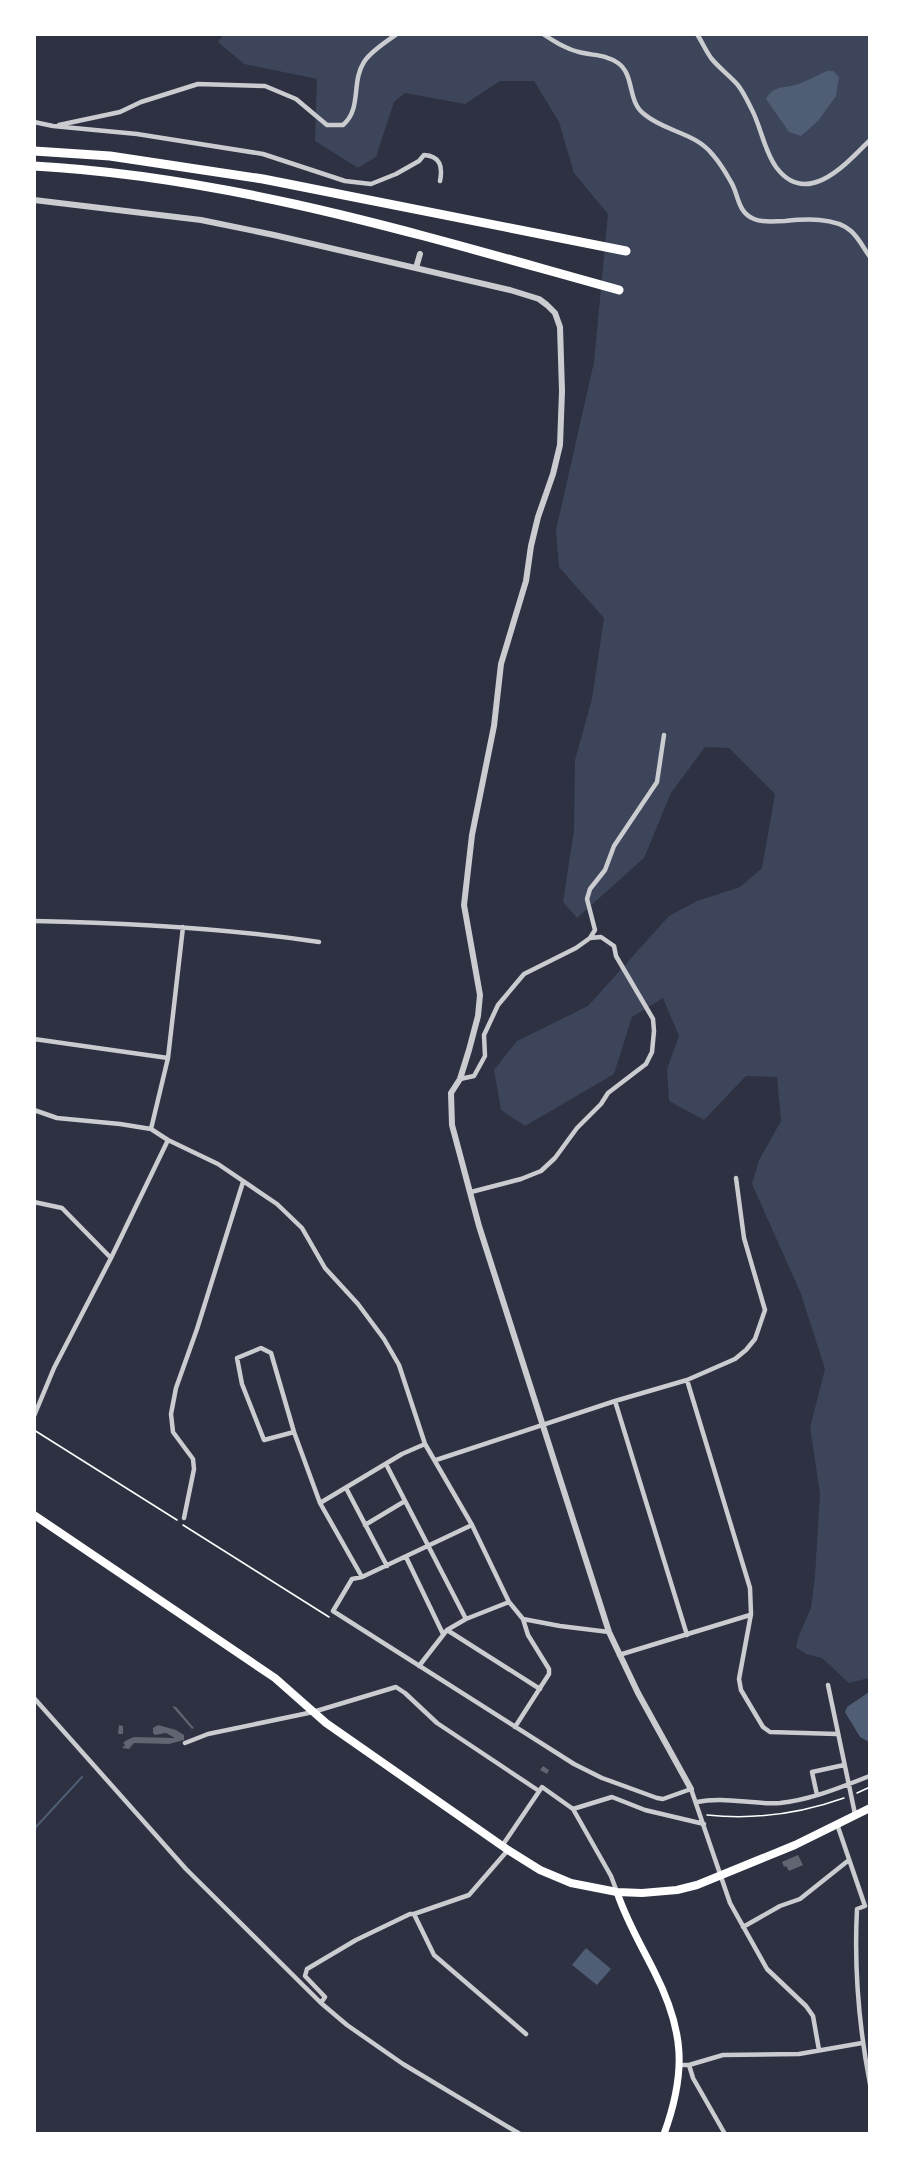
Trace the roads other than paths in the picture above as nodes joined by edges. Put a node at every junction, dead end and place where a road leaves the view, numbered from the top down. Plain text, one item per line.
1 (397, 34) edge
2 (543, 34) edge
3 (697, 34) edge
4 (34, 122) edge
5 (53, 126) junction
6 (870, 140) edge
7 (34, 151) edge
8 (34, 166) edge
9 (440, 181) dead end
10 (34, 200) edge
11 (626, 251) dead end
12 (420, 254) dead end
13 (870, 257) edge
14 (416, 268) junction
15 (619, 290) dead end
16 (664, 735) dead end
17 (34, 921) edge
18 (183, 927) junction
19 (590, 938) junction
20 (319, 942) dead end
21 (34, 1039) edge
22 (168, 1058) junction
23 (460, 1079) junction
24 (34, 1110) edge
25 (151, 1129) junction
26 (168, 1140) junction
27 (736, 1178) dead end
28 (243, 1182) junction
29 (471, 1192) junction
30 (34, 1202) edge
31 (111, 1258) junction
32 (687, 1380) junction
33 (615, 1401) junction
34 (34, 1416) edge
35 (543, 1424) junction
36 (294, 1432) junction
37 (425, 1444) junction
38 (436, 1460) junction
39 (386, 1464) junction
40 (346, 1488) junction
41 (405, 1501) junction
42 (320, 1503) junction
43 (34, 1515) edge
44 (184, 1518) dead end
45 (365, 1525) junction
46 (472, 1525) junction
47 (430, 1546) junction
48 (406, 1557) junction
49 (387, 1566) junction
50 (362, 1577) junction
51 (509, 1602) junction
52 (750, 1615) junction
53 (523, 1618) junction
54 (466, 1619) junction
55 (445, 1632) junction
56 (609, 1632) junction
57 (687, 1635) junction
58 (619, 1655) junction
59 (420, 1666) junction
60 (828, 1685) dead end
61 (540, 1689) junction
62 (34, 1698) edge
63 (313, 1712) junction
64 (515, 1727) junction
65 (837, 1734) junction
66 (185, 1743) dead end
67 (844, 1765) junction
68 (870, 1776) edge
69 (848, 1784) junction
70 (692, 1789) junction
71 (539, 1791) junction
72 (817, 1795) junction
73 (697, 1802) junction
74 (870, 1808) edge
75 (573, 1809) junction
76 (855, 1814) junction
77 (704, 1824) junction
78 (837, 1824) junction
79 (505, 1848) junction
80 (849, 1860) junction
81 (720, 1876) junction
82 (617, 1892) junction
83 (867, 1904) edge
84 (414, 1914) junction
85 (743, 1926) junction
86 (321, 2003) junction
87 (526, 2034) dead end
88 (862, 2043) junction
89 (819, 2050) junction
90 (680, 2065) junction
91 (688, 2065) junction
92 (870, 2084) edge
93 (520, 2133) edge
94 (664, 2133) edge
95 (725, 2133) edge

1 - 5 street
2 - 13 street
3 - 6 street
4 - 5 street
5 - 9 street
7 - 11 highway
8 - 15 highway
10 - 14 street
12 - 14 street
14 - 23 street
16 - 19 street
17 - 18 street
18 - 20 street
18 - 22 street
19 - 23 street
19 - 29 street
21 - 22 street
22 - 25 street
23 - 29 street
24 - 25 street
25 - 26 street
26 - 28 street
26 - 31 street
27 - 32 street
28 - 37 street
28 - 44 street
29 - 35 street
30 - 31 street
31 - 34 street
32 - 33 street
32 - 52 street
33 - 35 street
33 - 57 street
35 - 38 street
35 - 56 street
36 - 36 street
36 - 42 street
37 - 38 street
37 - 39 street
38 - 46 street
39 - 40 street
39 - 41 street
40 - 42 street
40 - 45 street
41 - 45 street
41 - 47 street
42 - 50 street
43 - 63 highway
45 - 49 street
46 - 47 street
46 - 51 street
47 - 48 street
47 - 54 street
48 - 49 street
48 - 55 street
49 - 50 street
50 - 59 street
51 - 53 street
51 - 54 street
52 - 57 street
52 - 65 street
53 - 56 street
53 - 61 street
54 - 55 street
55 - 59 street
55 - 61 street
56 - 58 street
57 - 58 street
58 - 70 street
59 - 64 street
60 - 65 street
61 - 64 street
62 - 86 street
63 - 66 street
63 - 71 street
63 - 79 highway
64 - 70 street
65 - 67 street
67 - 69 street
67 - 72 street
68 - 69 street
69 - 72 street
69 - 76 street
70 - 73 street
71 - 75 street
71 - 79 street
72 - 73 street
73 - 77 street
74 - 76 highway
75 - 77 street
75 - 82 street
76 - 78 highway
77 - 81 street
78 - 80 street
78 - 81 highway
79 - 82 highway
79 - 84 street
80 - 83 street
80 - 85 street
81 - 82 highway
81 - 85 street
82 - 90 main road
83 - 88 street
84 - 86 street
84 - 87 street
85 - 89 street
86 - 93 street
88 - 89 street
88 - 92 street
89 - 91 street
90 - 91 street
90 - 94 main road
91 - 95 street

